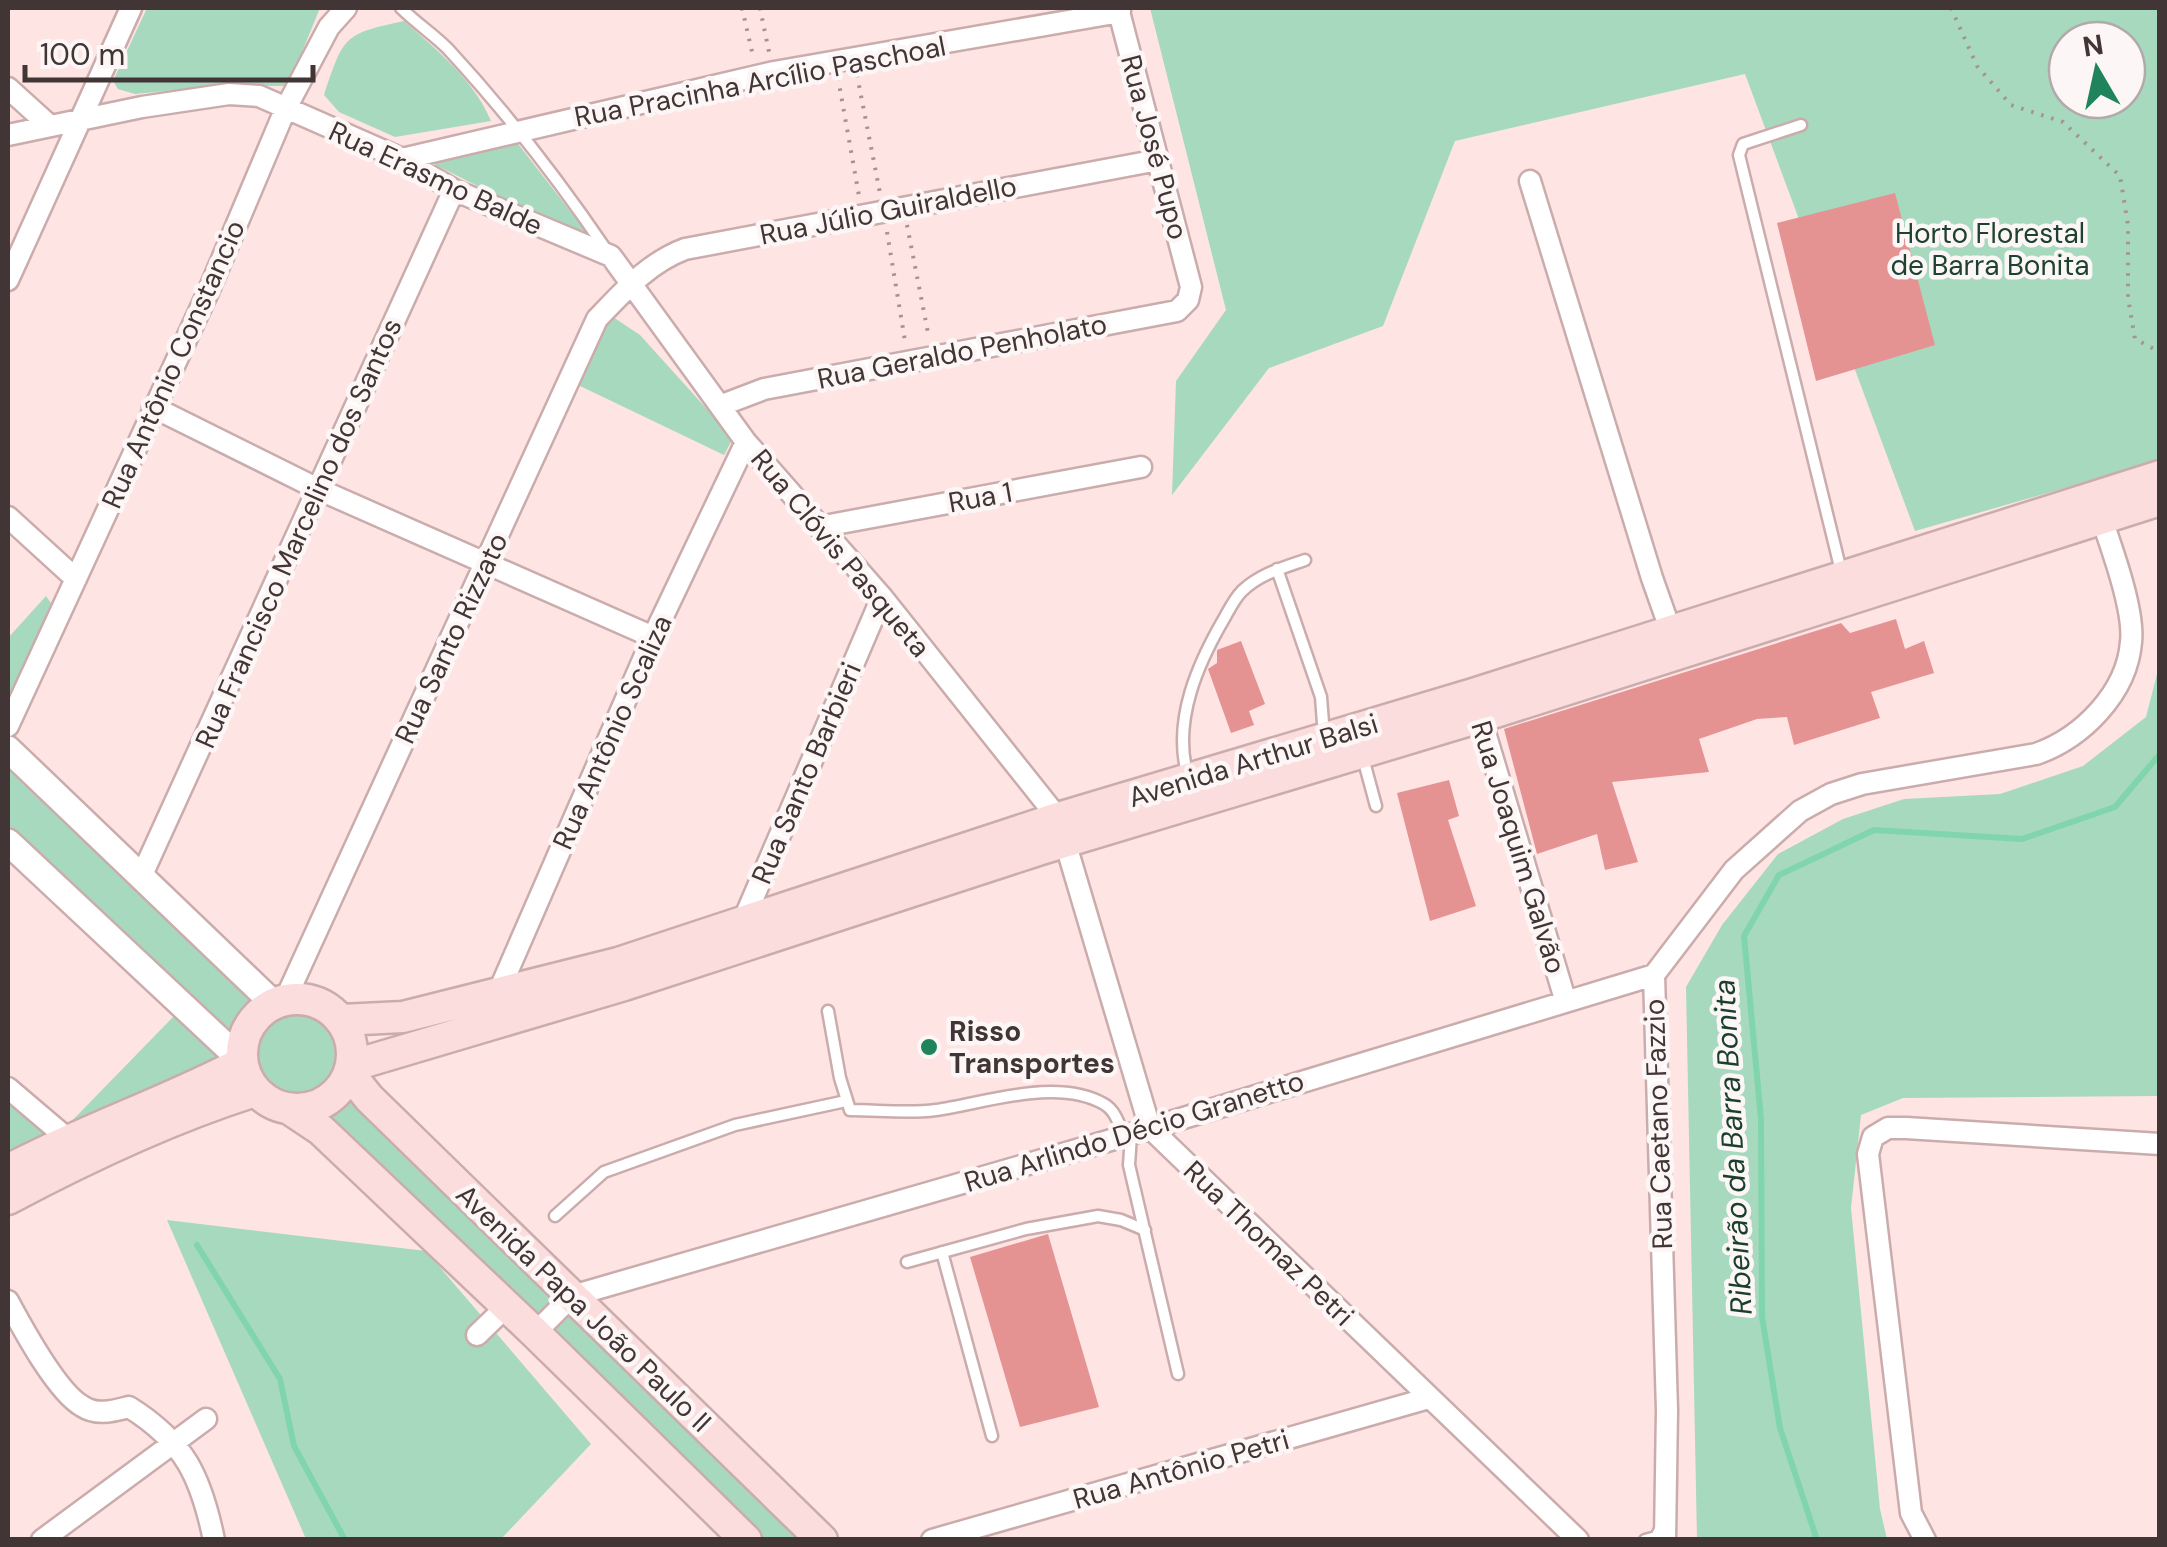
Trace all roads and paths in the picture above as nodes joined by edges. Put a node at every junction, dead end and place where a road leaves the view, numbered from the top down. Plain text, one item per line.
1 (131, 8) edge
2 (346, 8) edge
3 (401, 8) edge
4 (742, 8) edge
5 (760, 8) edge
6 (1951, 8) edge
7 (1119, 10) edge
8 (845, 62) junction
9 (766, 74) junction
10 (8, 88) edge
11 (284, 110) junction
12 (78, 120) junction
13 (1801, 125) dead end
14 (50, 126) junction
15 (518, 130) junction
16 (8, 135) edge
17 (402, 159) junction
18 (1158, 160) junction
19 (1530, 181) dead end
20 (454, 190) junction
21 (883, 210) junction
22 (611, 256) junction
23 (8, 280) edge
24 (629, 285) junction
25 (1191, 287) joint
26 (2160, 352) edge
27 (932, 354) junction
28 (908, 359) junction
29 (722, 405) junction
30 (153, 407) junction
31 (746, 442) junction
32 (1141, 468) dead end
33 (2160, 476) edge
34 (320, 490) junction
35 (2160, 500) edge
36 (2097, 508) junction
37 (8, 517) edge
38 (819, 527) junction
39 (1304, 560) dead end
40 (486, 562) junction
41 (1277, 569) junction
42 (1842, 576) junction
43 (76, 579) junction
44 (882, 598) junction
45 (653, 637) junction
46 (1675, 642) junction
47 (1477, 705) junction
48 (8, 726) edge
49 (1324, 739) junction
50 (8, 748) edge
51 (1362, 752) junction
52 (1192, 790) junction
53 (1376, 806) dead end
54 (1061, 830) junction
55 (8, 842) edge
56 (141, 877) junction
57 (738, 936) junction
58 (1654, 975) junction
59 (497, 993) junction
60 (1565, 999) junction
61 (279, 1002) junction
62 (828, 1011) dead end
63 (341, 1020) junction
64 (486, 1026) junction
65 (350, 1070) junction
66 (246, 1071) junction
67 (8, 1088) edge
68 (846, 1100) junction
69 (291, 1110) junction
70 (1129, 1134) junction
71 (2160, 1144) edge
72 (74, 1151) junction
73 (1129, 1165) junction
74 (8, 1170) edge
75 (8, 1199) edge
76 (555, 1216) dead end
77 (1145, 1230) junction
78 (942, 1252) junction
79 (907, 1262) dead end
80 (572, 1296) junction
81 (8, 1300) edge
82 (506, 1308) junction
83 (535, 1333) junction
84 (477, 1335) dead end
85 (1178, 1374) dead end
86 (1430, 1398) junction
87 (206, 1418) dead end
88 (992, 1436) dead end
89 (175, 1442) junction
90 (1665, 1530) edge
91 (1578, 1539) edge
92 (42, 1540) edge
93 (214, 1540) edge
94 (746, 1540) edge
95 (822, 1540) edge
96 (932, 1540) edge
97 (1586, 1540) edge
98 (1646, 1540) edge
99 (1925, 1540) edge

1 - 12 street
2 - 11 street, Rua Antônio Constancio
3 - 15 lane
4 - 9 path
5 - 9 path
6 - 26 path
7 - 8 street, Rua Pracinha Arcílio Paschoal
7 - 18 street, Rua José Pupo
8 - 9 street, Rua Pracinha Arcílio Paschoal
8 - 21 path
8 - 21 path
9 - 15 street, Rua Pracinha Arcílio Paschoal
10 - 14 street
11 - 12 street, Rua Erasmo Balde
11 - 17 street, Rua Erasmo Balde
11 - 30 street, Rua Antônio Constancio
12 - 14 street
12 - 23 street
13 - 42 lane
14 - 16 street
15 - 17 street, Rua Pracinha Arcílio Paschoal
15 - 22 lane
17 - 20 street, Rua Erasmo Balde
18 - 21 street, Rua Júlio Guiraldello
18 - 25 street, Rua José Pupo
19 - 46 street
20 - 22 street, Rua Erasmo Balde
20 - 34 street, Rua Francisco Marcelino dos Santos
21 - 24 street, Rua Júlio Guiraldello
21 - 27 path
21 - 28 path
22 - 24 street
24 - 29 street, Rua Clóvis Pasqueta
24 - 40 street, Rua Santo Rizzato
25 - 27 street, Rua Geraldo Penholato
27 - 28 street, Rua Geraldo Penholato
28 - 29 street, Rua Geraldo Penholato
29 - 31 street, Rua Clóvis Pasqueta
30 - 34 street
30 - 43 street, Rua Antônio Constancio
31 - 38 street, Rua Clóvis Pasqueta
31 - 45 street, Rua Antônio Scaliza
32 - 38 street, Rua 1
33 - 36 main road, Avenida Arthur Balsi
34 - 40 street
34 - 56 street, Rua Francisco Marcelino dos Santos
35 - 36 main road, Avenida Arthur Balsi
36 - 42 main road, Avenida Arthur Balsi
36 - 46 main road, Avenida Arthur Balsi
36 - 58 street, Rua Caetano Fazzio
37 - 43 street
38 - 44 street, Rua Clóvis Pasqueta
39 - 41 lane
40 - 45 street
40 - 61 street, Rua Santo Rizzato
41 - 49 lane
41 - 52 lane
42 - 46 main road, Avenida Arthur Balsi
43 - 48 street, Rua Antônio Constancio
44 - 54 street, Rua Clóvis Pasqueta
44 - 57 street, Rua Santo Barbieri
45 - 59 street, Rua Antônio Scaliza
46 - 47 main road, Avenida Arthur Balsi
47 - 49 main road, Avenida Arthur Balsi
47 - 51 main road, Avenida Arthur Balsi
47 - 60 street, Rua Joaquim Galvão
49 - 52 main road, Avenida Arthur Balsi
50 - 56 street
51 - 52 main road, Avenida Arthur Balsi
51 - 53 lane
52 - 54 main road, Avenida Arthur Balsi
54 - 57 main road, Avenida Arthur Balsi
54 - 70 street, Rua Thomaz Petri
55 - 66 street
56 - 61 street
57 - 59 main road, Avenida Arthur Balsi
57 - 64 main road, Avenida Arthur Balsi
58 - 60 street, Rua Arlindo Décio Granetto
58 - 90 street, Rua Caetano Fazzio
59 - 63 main road, Avenida Arthur Balsi
59 - 64 street, Rua Antônio Scaliza
60 - 70 street, Rua Arlindo Décio Granetto
61 - 63 main road
61 - 66 main road
62 - 68 lane
63 - 65 main road
64 - 65 main road, Avenida Arthur Balsi
65 - 69 main road
65 - 80 main road, Avenida Papa João Paulo II
66 - 69 main road
66 - 72 main road
67 - 72 street
68 - 70 lane
68 - 76 lane
69 - 82 main road, Avenida Papa João Paulo II
70 - 73 lane
70 - 73 lane
70 - 80 street, Rua Arlindo Décio Granetto
70 - 86 street, Rua Thomaz Petri
71 - 99 street
72 - 74 main road
72 - 75 main road
73 - 77 lane
77 - 78 lane
77 - 85 lane
78 - 79 lane
78 - 88 lane
80 - 83 street
80 - 95 main road, Avenida Papa João Paulo II
81 - 89 street
82 - 83 main road, Avenida Papa João Paulo II
82 - 84 street
83 - 94 main road, Avenida Papa João Paulo II
86 - 91 street, Rua Thomaz Petri
86 - 96 street, Rua Antônio Petri
87 - 89 street
89 - 92 street
89 - 93 street
90 - 98 lane
91 - 97 lane

